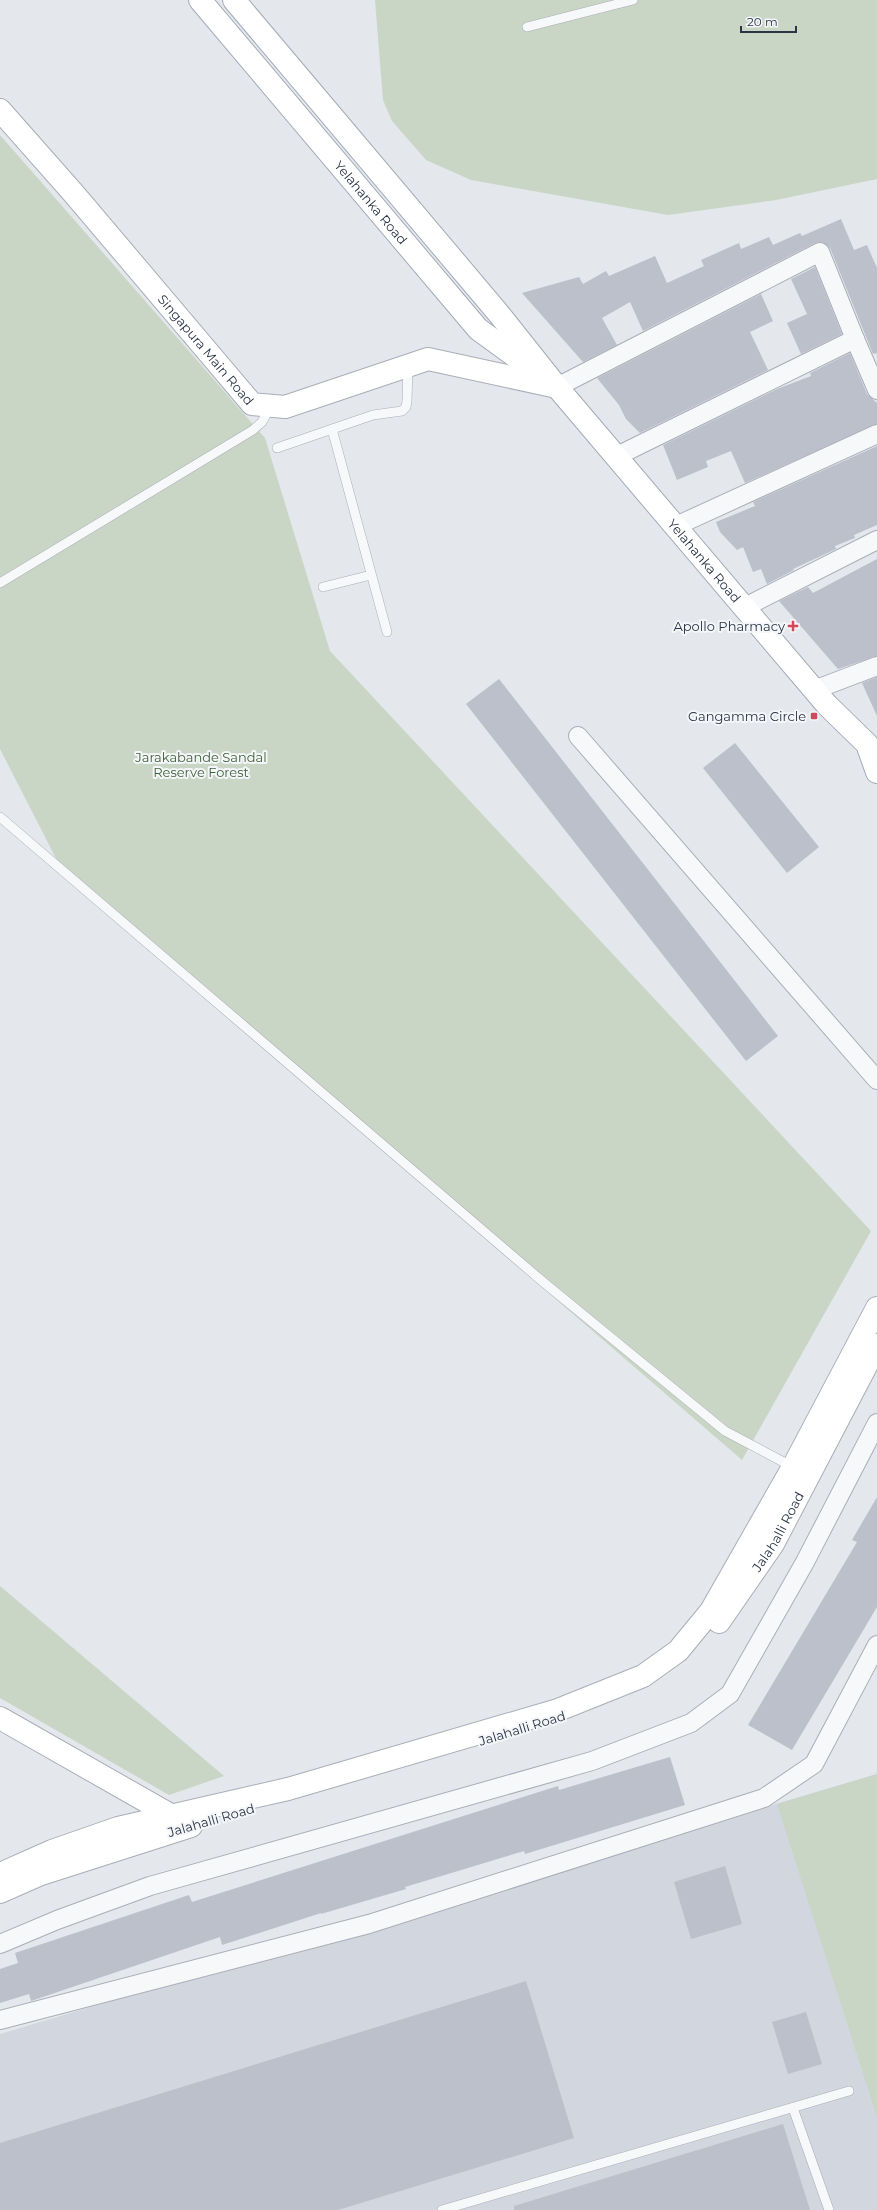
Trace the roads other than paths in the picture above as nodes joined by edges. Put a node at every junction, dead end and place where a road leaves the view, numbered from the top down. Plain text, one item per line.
1 (200, 0) edge
2 (234, 0) edge
3 (633, 0) edge
4 (527, 27) dead end
5 (0, 110) edge
6 (856, 339) junction
7 (408, 366) junction
8 (557, 387) junction
9 (877, 390) edge
10 (271, 406) junction
11 (332, 429) junction
12 (877, 434) edge
13 (277, 448) dead end
14 (617, 456) junction
15 (676, 526) junction
16 (877, 540) edge
17 (371, 575) junction
18 (0, 583) edge
19 (323, 587) dead end
20 (745, 607) junction
21 (387, 632) dead end
22 (877, 666) edge
23 (814, 690) junction
24 (578, 736) dead end
25 (872, 747) edge
26 (877, 772) edge
27 (0, 818) edge
28 (877, 1080) edge
29 (877, 1308) edge
30 (877, 1345) edge
31 (877, 1423) edge
32 (793, 1467) junction
33 (877, 1645) edge
34 (0, 1718) edge
35 (177, 1823) junction
36 (0, 1874) edge
37 (0, 1892) edge
38 (0, 1944) edge
39 (0, 2020) edge
40 (849, 2091) dead end
41 (793, 2108) junction
42 (442, 2210) edge
43 (828, 2210) edge

1 - 8 main road, Yelahanka Road
2 - 8 main road, Yelahanka Road
3 - 4 lane
5 - 10 main road, Singapura Main Road
6 - 8 street
6 - 9 street
6 - 14 street
7 - 8 main road, Singapura Main Road
7 - 10 main road, Singapura Main Road
7 - 11 lane
8 - 14 main road, Yelahanka Road
10 - 18 lane
11 - 13 lane
11 - 17 lane
12 - 15 street
14 - 15 main road, Yelahanka Road
15 - 20 main road, Yelahanka Road
16 - 20 street
17 - 19 lane
17 - 21 lane
20 - 23 main road, Yelahanka Road
22 - 23 street
23 - 25 main road, Yelahanka Road
24 - 28 street
25 - 26 main road, Yelahanka Road
27 - 32 lane
29 - 32 main road, Jalahalli Road
30 - 35 main road, Jalahalli Road
31 - 38 street
32 - 35 main road, Jalahalli Road
33 - 39 street
34 - 35 main road
35 - 36 main road
35 - 37 main road, Jalahalli Road
40 - 41 lane
41 - 42 lane
41 - 43 lane

